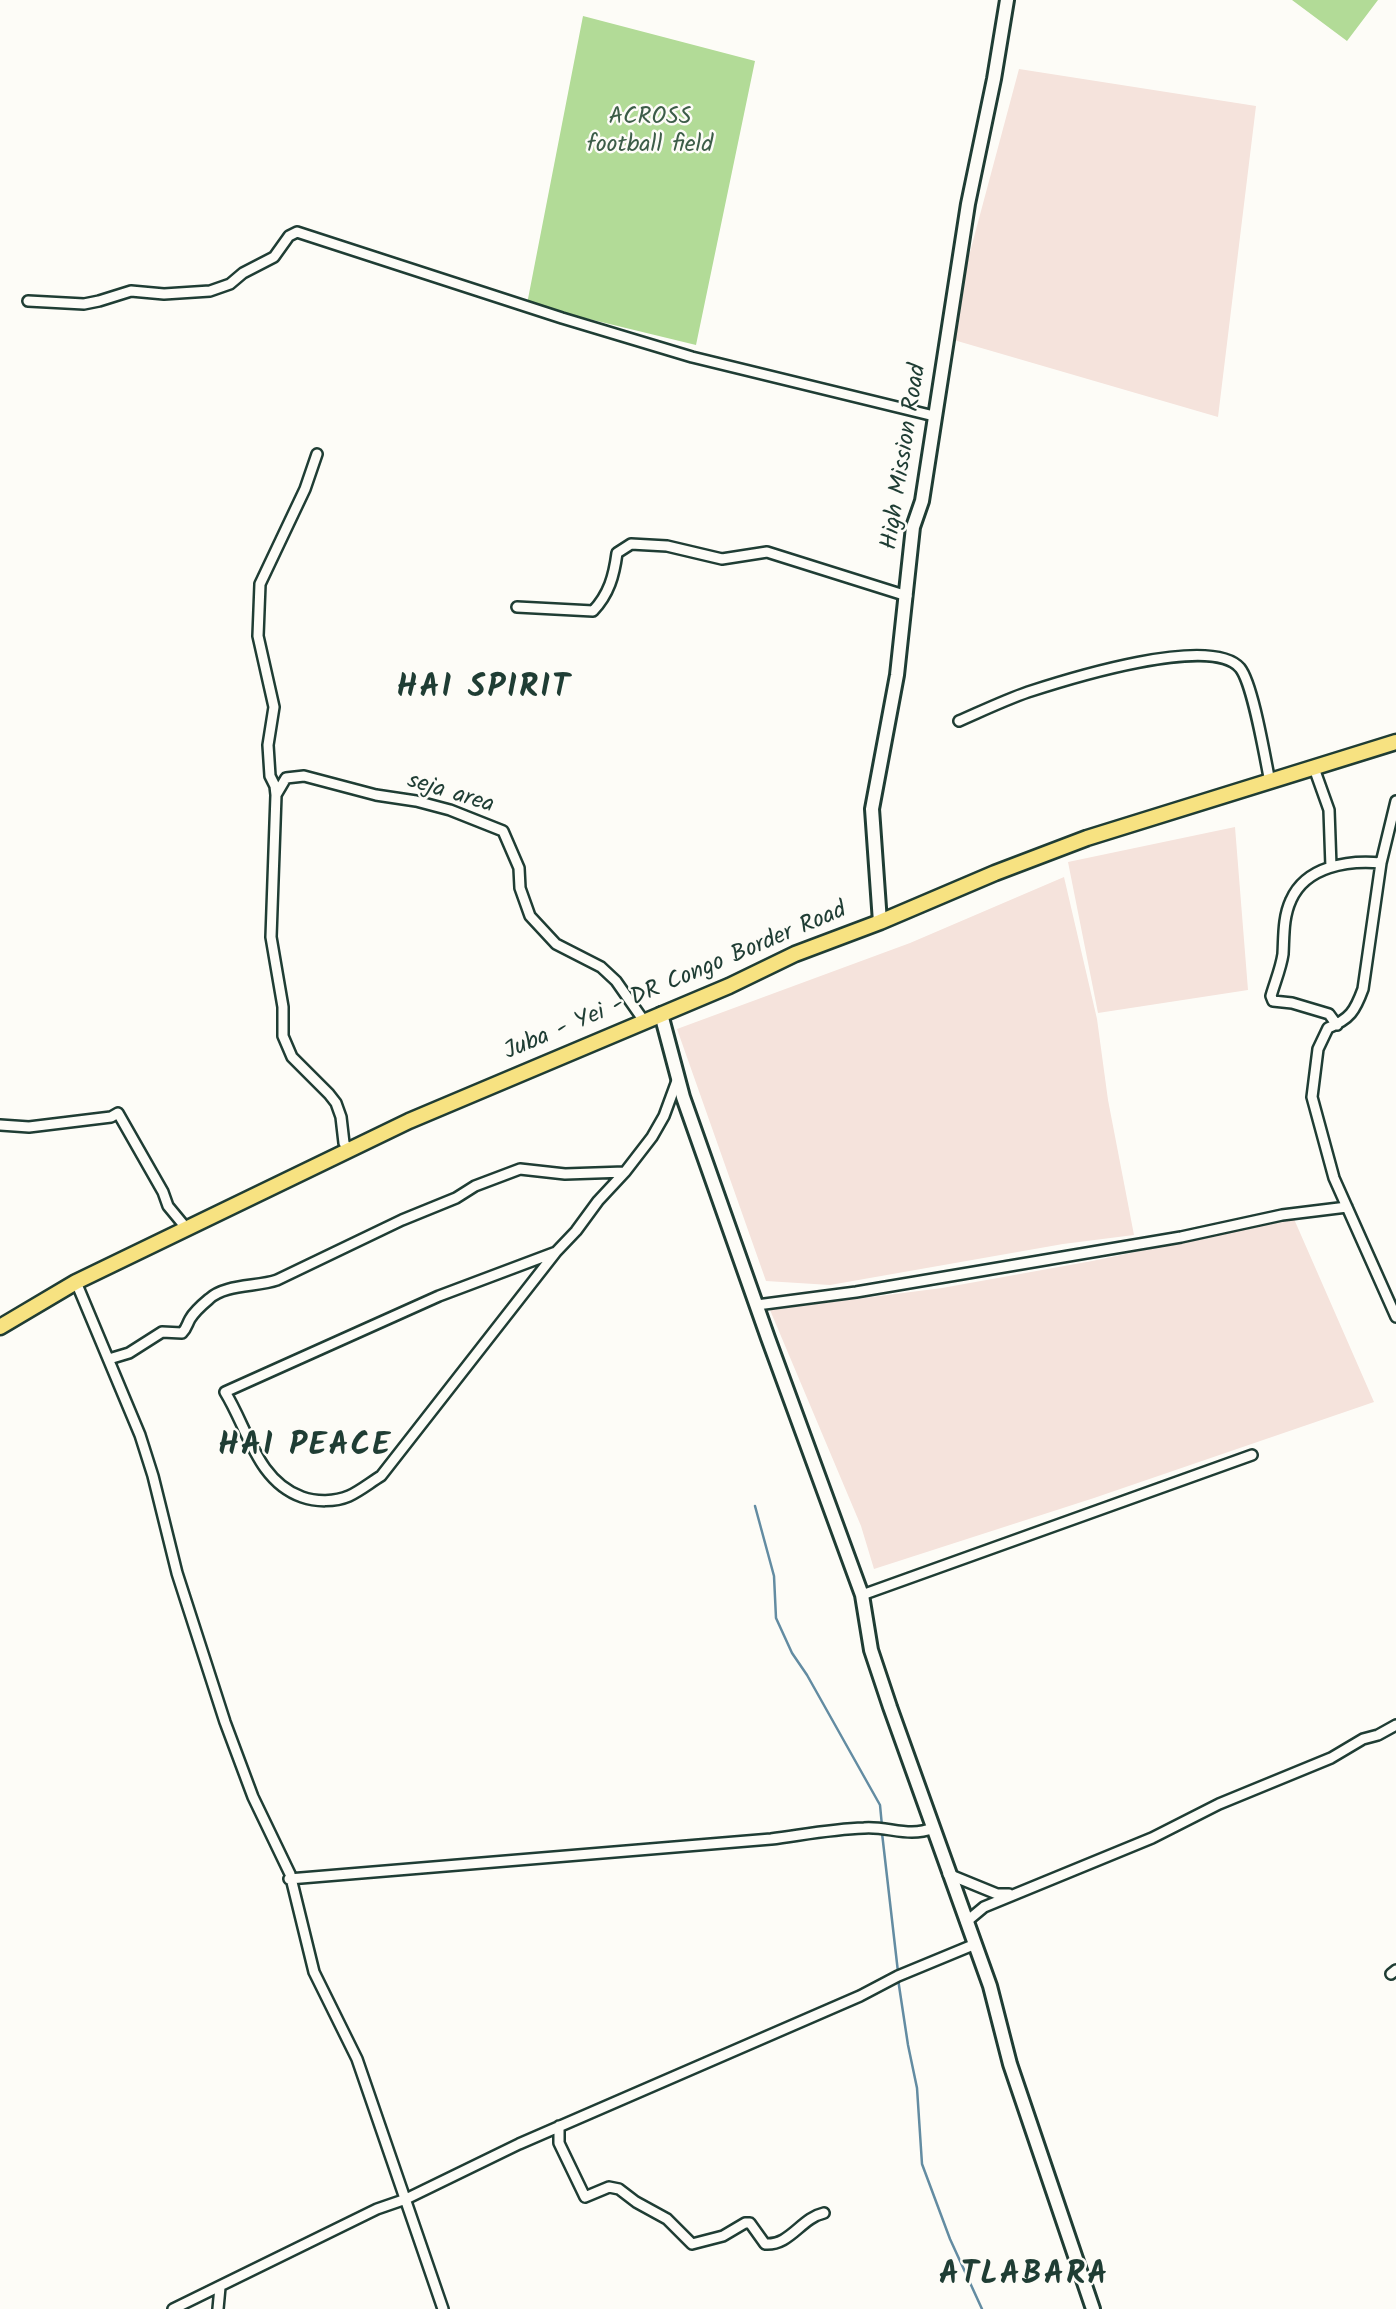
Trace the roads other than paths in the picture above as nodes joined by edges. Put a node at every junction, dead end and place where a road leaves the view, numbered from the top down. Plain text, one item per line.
1 (1007, 0) edge
2 (28, 301) dead end
3 (934, 416) junction
4 (317, 454) dead end
5 (907, 596) junction
6 (517, 607) dead end
7 (960, 721) dead end
8 (1396, 743) edge
9 (1314, 768) junction
10 (1270, 782) junction
11 (276, 795) junction
12 (1396, 801) edge
13 (1381, 863) junction
14 (1331, 867) junction
15 (880, 922) junction
16 (660, 1014) junction
17 (644, 1021) junction
18 (1337, 1025) junction
19 (678, 1077) junction
20 (0, 1125) edge
21 (349, 1150) junction
22 (625, 1172) junction
23 (1347, 1207) junction
24 (187, 1228) junction
25 (556, 1252) junction
26 (76, 1282) junction
27 (757, 1305) junction
28 (1396, 1317) edge
29 (0, 1327) edge
30 (109, 1359) junction
31 (1252, 1455) dead end
32 (862, 1595) junction
33 (1396, 1726) edge
34 (933, 1828) junction
35 (948, 1874) junction
36 (289, 1879) junction
37 (1015, 1894) junction
38 (966, 1922) junction
39 (973, 1945) junction
40 (559, 2126) junction
41 (406, 2199) junction
42 (824, 2213) dead end
43 (220, 2287) junction
44 (173, 2309) edge
45 (218, 2309) edge
46 (443, 2309) edge
47 (1093, 2309) edge

1 - 3 street, High Mission Road
2 - 3 street
3 - 5 street, High Mission Road
4 - 11 street
5 - 6 street
5 - 15 street, High Mission Road
7 - 10 street
8 - 9 main road, Juba - Yei - DR Congo Border Road
9 - 10 main road, Juba - Yei - DR Congo Border Road
9 - 14 street
10 - 15 main road, Juba - Yei - DR Congo Border Road
11 - 17 street, seja area
11 - 21 street
12 - 13 street
13 - 14 street
13 - 18 street
14 - 18 street
15 - 16 main road, Juba - Yei - DR Congo Border Road
16 - 17 main road, Juba - Yei - DR Congo Border Road
16 - 19 street
17 - 21 main road, Juba - Yei - DR Congo Border Road
18 - 23 street
19 - 22 street
19 - 27 street
20 - 24 street
21 - 24 main road, Juba - Yei - DR Congo Border Road
22 - 25 street
22 - 30 street
23 - 27 street
23 - 28 street
24 - 26 main road, Juba - Yei - DR Congo Border Road
25 - 25 street
26 - 29 main road, Juba - Yei - DR Congo Border Road
26 - 30 street
27 - 32 street
30 - 36 street
31 - 32 street
32 - 34 street
33 - 37 street
34 - 35 street
34 - 36 street
35 - 37 street
35 - 38 street
36 - 41 street
37 - 38 street
38 - 39 street
39 - 40 street
39 - 47 street
40 - 41 street
40 - 42 street
41 - 43 street
41 - 46 street
43 - 44 street
43 - 45 street

